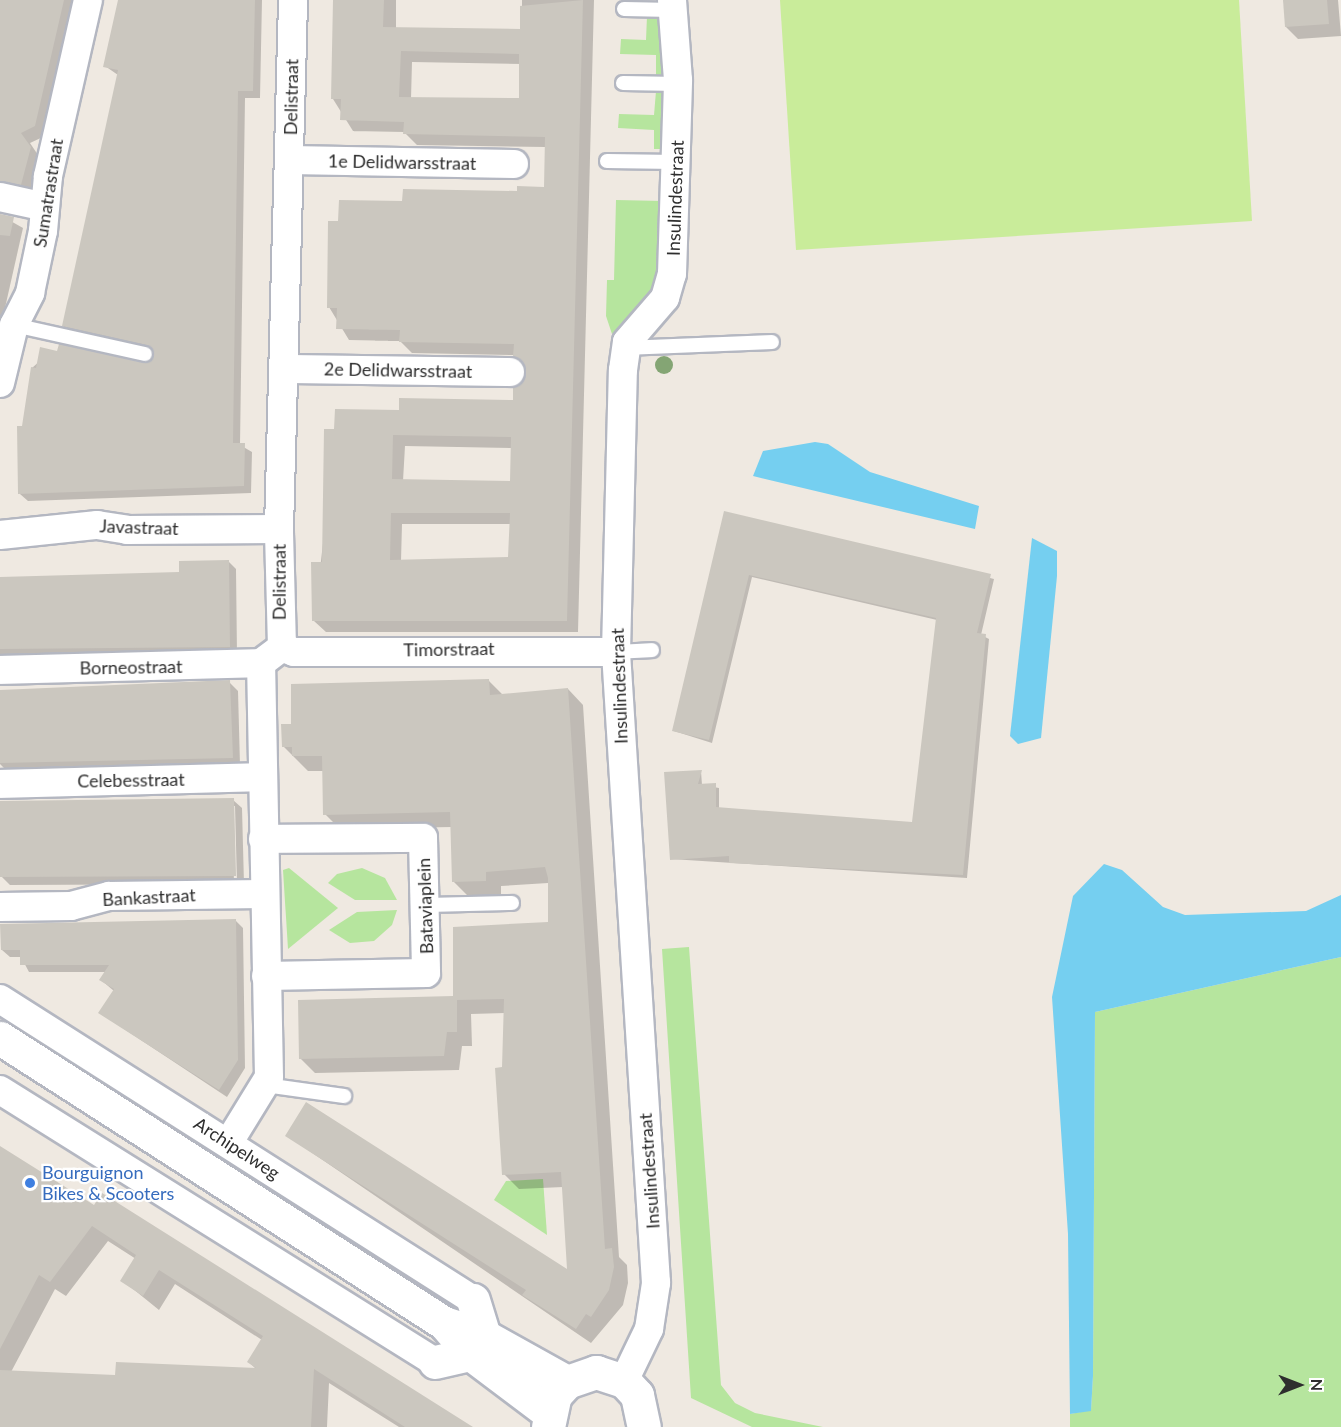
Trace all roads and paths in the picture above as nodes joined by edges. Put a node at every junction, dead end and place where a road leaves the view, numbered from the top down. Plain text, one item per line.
1 (87, 0) edge
2 (293, 0) edge
3 (673, 5) edge
4 (624, 9) dead end
5 (622, 83) dead end
6 (678, 84) junction
7 (290, 160) junction
8 (607, 161) dead end
9 (676, 162) junction
10 (514, 164) dead end
11 (0, 196) edge
12 (45, 207) junction
13 (14, 325) junction
14 (772, 342) dead end
15 (625, 348) junction
16 (144, 354) dead end
17 (286, 369) junction
18 (510, 372) dead end
19 (0, 383) edge
20 (279, 529) junction
21 (0, 535) edge
22 (652, 650) dead end
23 (616, 652) junction
24 (272, 655) junction
25 (0, 670) edge
26 (262, 777) junction
27 (0, 784) edge
28 (263, 839) junction
29 (263, 894) junction
30 (512, 903) dead end
31 (424, 905) junction
32 (0, 907) edge
33 (266, 976) junction
34 (0, 999) edge
35 (5, 1045) edge
36 (265, 1085) junction
37 (0, 1090) edge
38 (344, 1096) dead end
39 (229, 1142) junction
40 (473, 1300) joint
41 (478, 1345) junction
42 (435, 1362) joint
43 (624, 1381) junction
44 (567, 1382) junction
45 (548, 1419) edge
46 (644, 1427) edge

1 - 12 street, Sumatrastraat
2 - 7 street, Delistraat
3 - 4 lane
3 - 6 street, Insulindestraat
5 - 6 lane
6 - 9 street, Insulindestraat
7 - 10 street, 1e Delidwarsstraat
7 - 17 street, Delistraat
8 - 9 lane
9 - 15 street, Insulindestraat
11 - 12 street
12 - 13 street, Sumatrastraat
13 - 16 lane
13 - 19 street, Sumatrastraat
14 - 15 lane
15 - 23 street, Insulindestraat
17 - 18 street, 2e Delidwarsstraat
17 - 20 street, Delistraat
20 - 21 street, Javastraat
20 - 24 street, Delistraat
22 - 23 lane
23 - 24 street, Timorstraat
23 - 43 street, Insulindestraat
24 - 25 street, Borneostraat
24 - 26 street, Delistraat
26 - 27 street, Celebesstraat
26 - 28 street, Delistraat
28 - 29 street, Delistraat
28 - 31 street, Bataviaplein
29 - 32 street, Bankastraat
29 - 33 street, Delistraat
30 - 31 lane
31 - 33 street, Bataviaplein
33 - 36 street, Delistraat
34 - 39 street, Archipelweg
35 - 41 main road, Archipelweg
36 - 38 lane
36 - 39 street, Delistraat
37 - 42 street
39 - 40 street, Archipelweg
40 - 41 main road
41 - 42 main road
41 - 44 main road, Archipelweg
41 - 45 main road, Archipelweg
43 - 44 main road
43 - 46 main road
44 - 45 main road

